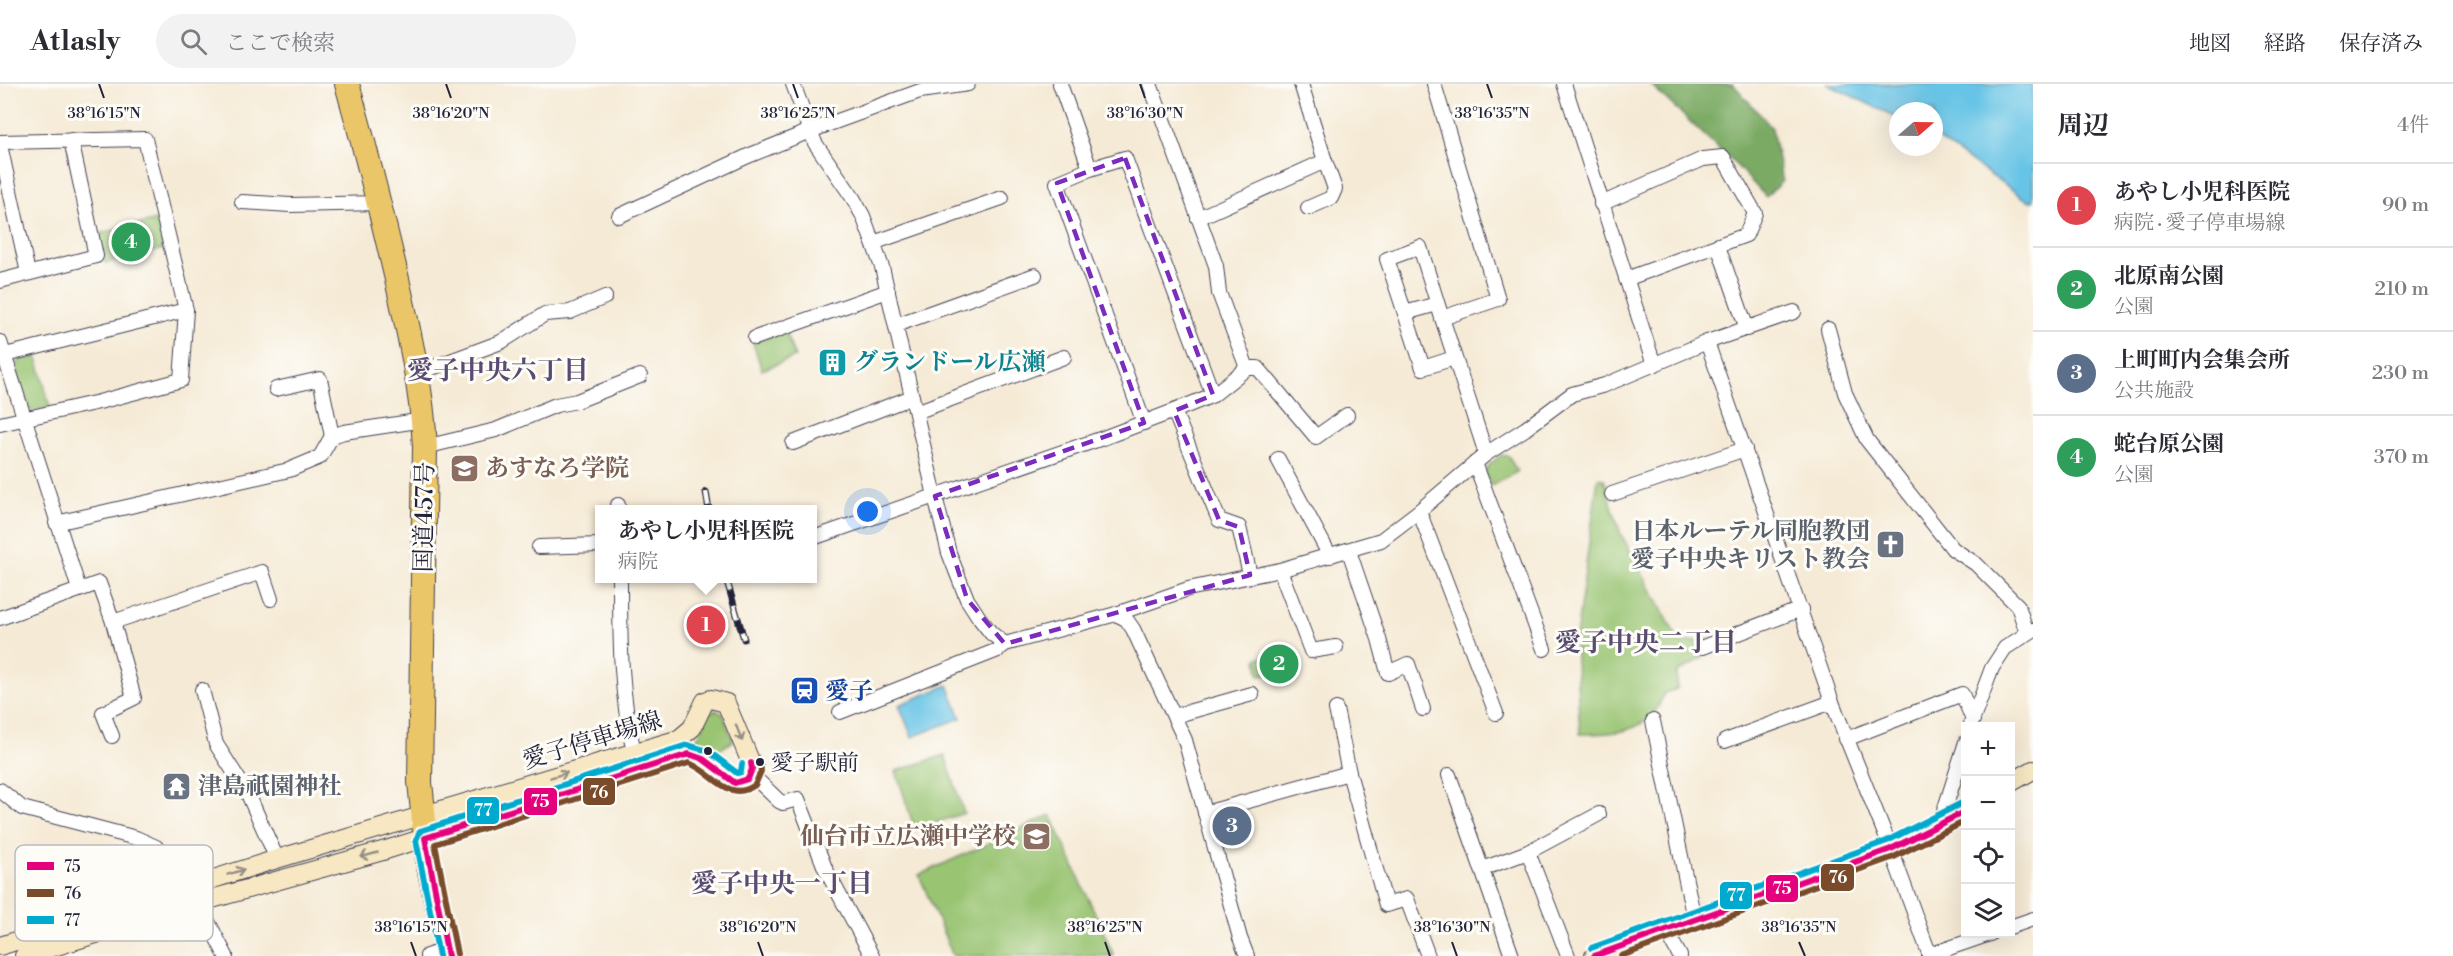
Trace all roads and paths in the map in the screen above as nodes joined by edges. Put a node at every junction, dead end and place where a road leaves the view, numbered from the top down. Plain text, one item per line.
1 (347, 84) edge
2 (793, 84) edge
3 (968, 84) edge
4 (1060, 84) edge
5 (1150, 84) edge
6 (1301, 84) edge
7 (1434, 84) edge
8 (1564, 84) edge
9 (810, 131) junction
10 (71, 141) junction
11 (0, 143) edge
12 (1325, 161) junction
13 (1090, 169) junction
14 (1002, 198) dead end
15 (242, 201) dead end
16 (380, 203) junction
17 (1601, 204) junction
18 (1308, 208) dead end
19 (619, 216) dead end
20 (1198, 219) junction
21 (873, 243) junction
22 (1718, 246) junction
23 (28, 273) junction
24 (1035, 275) dead end
25 (1626, 279) junction
26 (0, 281) edge
27 (888, 291) junction
28 (605, 297) dead end
29 (1437, 304) junction
30 (186, 310) junction
31 (1794, 312) dead end
32 (1405, 313) junction
33 (1442, 318) junction
34 (896, 325) junction
35 (1747, 329) junction
36 (1828, 329) dead end
37 (755, 338) dead end
38 (1707, 342) junction
39 (2, 348) edge
40 (1064, 357) dead end
41 (1454, 358) junction
42 (1654, 365) junction
43 (1247, 368) junction
44 (418, 373) junction
45 (640, 376) dead end
46 (276, 389) dead end
47 (1213, 395) junction
48 (912, 397) junction
49 (1174, 411) junction
50 (916, 412) junction
51 (1347, 415) dead end
52 (24, 420) junction
53 (424, 420) junction
54 (1144, 423) junction
55 (0, 424) edge
56 (332, 436) junction
57 (793, 443) dead end
58 (425, 447) junction
59 (1745, 449) junction
60 (1278, 459) dead end
61 (1480, 459) junction
62 (1612, 494) dead end
63 (935, 496) junction
64 (1419, 511) junction
65 (56, 523) junction
66 (817, 537) edge
67 (595, 545) edge
68 (539, 547) dead end
69 (1349, 551) junction
70 (1330, 556) junction
71 (1280, 570) junction
72 (1250, 575) junction
73 (620, 583) edge
74 (79, 589) junction
75 (271, 599) dead end
76 (1801, 609) junction
77 (1116, 614) junction
78 (0, 618) edge
79 (113, 622) junction
80 (2030, 632) edge
81 (1005, 644) junction
82 (1336, 647) dead end
83 (1703, 647) dead end
84 (1544, 649) dead end
85 (202, 690) dead end
86 (1252, 694) dead end
87 (1832, 702) junction
88 (1336, 709) dead end
89 (1423, 709) dead end
90 (840, 712) dead end
91 (1496, 713) dead end
92 (1174, 716) junction
93 (1653, 721) dead end
94 (1972, 722) edge
95 (1972, 722) edge
96 (112, 736) dead end
97 (1846, 739) junction
98 (1725, 741) dead end
99 (634, 752) junction
100 (1961, 755) edge
101 (2033, 770) edge
102 (1349, 773) junction
103 (751, 774) junction
104 (1449, 775) dead end
105 (2015, 780) edge
106 (0, 790) edge
107 (1205, 813) junction
108 (1961, 813) edge
109 (1599, 814) dead end
110 (1940, 824) junction
111 (423, 827) junction
112 (152, 845) edge
113 (1891, 849) junction
114 (1528, 852) junction
115 (277, 859) junction
116 (1482, 869) junction
117 (213, 879) edge
118 (213, 898) edge
119 (1694, 919) junction
120 (2033, 919) edge
121 (2015, 925) edge
122 (1665, 929) junction
123 (213, 931) edge
124 (1976, 938) edge
125 (15, 940) edge
126 (73, 941) edge
127 (0, 945) edge
128 (440, 954) edge
129 (1929, 955) edge
130 (24, 956) edge
131 (226, 956) edge
132 (872, 956) edge
133 (1247, 956) edge
134 (1428, 956) edge
135 (1512, 956) edge
136 (1568, 956) edge
137 (1594, 956) edge
138 (1680, 956) edge

1 - 16 highway, 国道457号
2 - 9 street
3 - 9 street
4 - 13 street
5 - 20 street
6 - 12 street
7 - 33 street
8 - 17 street
9 - 19 street
9 - 21 street
10 - 11 street
10 - 23 street
10 - 30 street
11 - 23 street
12 - 18 street
12 - 20 street
13 - 47 street
13 - 54 street
14 - 21 street
15 - 16 street
16 - 44 highway, 国道457号
17 - 22 street
17 - 25 street
20 - 43 street
21 - 27 street
22 - 25 street
22 - 35 street
23 - 26 street
24 - 34 street
25 - 42 street
27 - 34 street
27 - 37 street
28 - 44 street
29 - 32 street
29 - 32 street
29 - 33 street
30 - 39 street
30 - 52 street
31 - 35 street
32 - 41 street
33 - 41 street
34 - 48 street
35 - 38 street
36 - 80 street
38 - 42 street
38 - 59 street
39 - 52 street
40 - 50 street
41 - 61 street
42 - 61 street
43 - 47 street
43 - 51 street
44 - 53 highway, 国道457号
45 - 58 street
46 - 56 street
47 - 49 street
48 - 50 street
48 - 57 street
49 - 54 street
49 - 72 street
50 - 63 street
52 - 55 street
52 - 65 street
53 - 56 street
53 - 58 highway, 国道457号
54 - 63 street
56 - 65 street
58 - 111 highway, 国道457号
59 - 62 street
59 - 76 street
60 - 70 street
61 - 64 street
61 - 84 street
63 - 66 street
63 - 81 street
64 - 69 street
64 - 91 street
65 - 74 street
67 - 68 street
69 - 70 street
69 - 89 street
70 - 71 street
71 - 72 street
71 - 82 street
72 - 77 street
73 - 99 street
74 - 78 street
74 - 79 street
75 - 79 street
76 - 83 street
76 - 87 street
77 - 81 street
77 - 92 street
79 - 96 street
80 - 94 street
81 - 90 street
85 - 115 street
86 - 92 street
87 - 97 street
87 - 98 street
88 - 102 street
92 - 107 street
93 - 119 street
95 - 97 street
97 - 113 street
99 -> 103 main road, 愛子停車場線
111 -> 99 main road, 愛子停車場線
100 - 110 street
101 - 105 main road
102 - 107 street
102 - 134 street
103 - 111 main road, 愛子停車場線
103 - 132 street
104 - 116 street
106 - 112 street
107 - 133 street
108 - 110 main road
109 - 114 street
110 - 113 main road
111 - 115 main road
111 -> 118 main road
111 - 128 highway, 国道457号
113 - 119 main road
113 - 129 street
114 - 116 street
114 - 136 street
117 -> 115 main road
116 - 135 street
119 - 122 main road
120 - 121 street
122 - 137 main road
122 - 138 street
123 - 131 street
124 - 129 street
125 - 127 main road
126 - 130 main road

